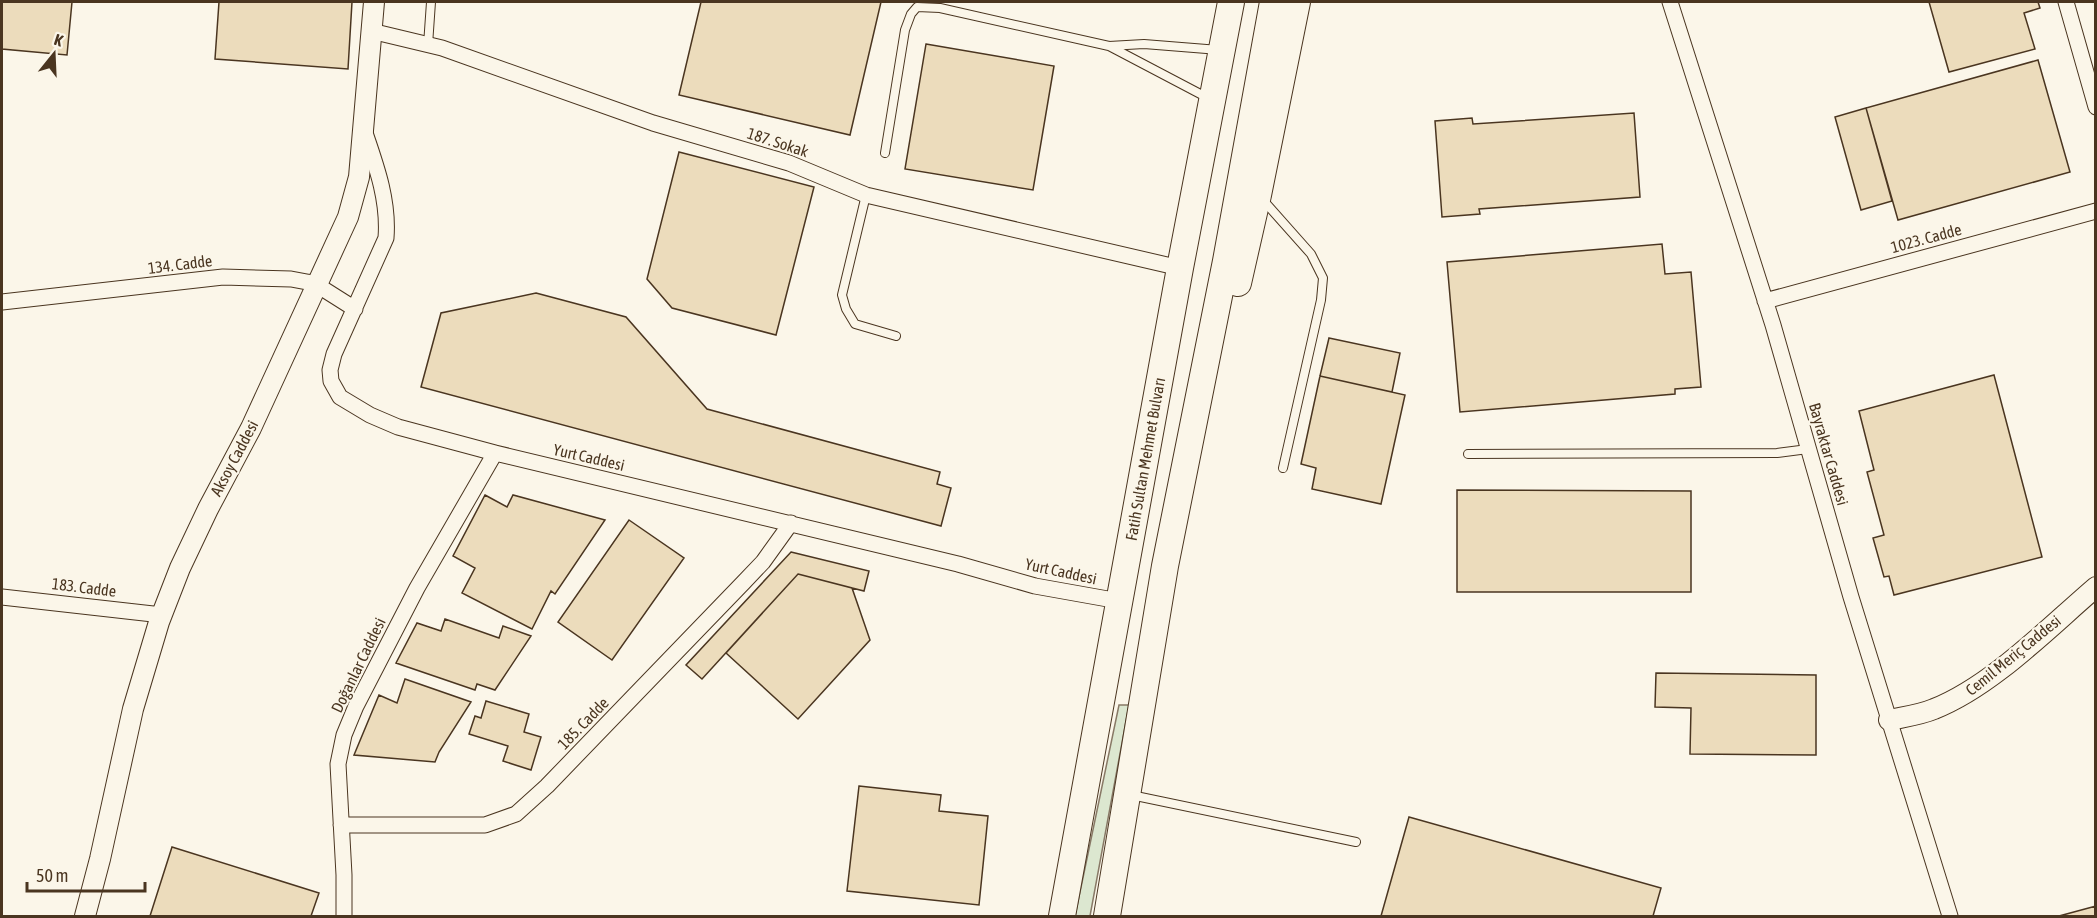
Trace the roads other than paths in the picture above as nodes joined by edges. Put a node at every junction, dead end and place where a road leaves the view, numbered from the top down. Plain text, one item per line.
1 (374, 2) edge
2 (431, 2) edge
3 (1231, 2) edge
4 (1273, 2) edge
5 (1297, 2) edge
6 (1670, 2) edge
7 (2066, 2) edge
8 (371, 31) junction
9 (428, 45) junction
10 (1109, 46) junction
11 (1221, 50) junction
12 (1212, 101) junction
13 (2096, 107) edge
14 (363, 125) junction
15 (885, 153) dead end
16 (866, 195) junction
17 (1258, 195) junction
18 (2096, 211) edge
19 (1180, 268) junction
20 (317, 285) junction
21 (1765, 301) junction
22 (2, 302) edge
23 (355, 309) junction
24 (896, 336) dead end
25 (1206, 358) junction
26 (1808, 449) junction
27 (495, 453) junction
28 (1467, 454) dead end
29 (1283, 468) dead end
30 (791, 523) junction
31 (2096, 586) edge
32 (2, 597) edge
33 (1119, 601) junction
34 (162, 615) junction
35 (1889, 720) junction
36 (1127, 794) junction
37 (341, 825) junction
38 (1356, 842) dead end
39 (84, 916) edge
40 (344, 916) edge
41 (1062, 916) edge
42 (1107, 916) edge
43 (1950, 916) edge

1 - 8 street, Aksoy Caddesi
2 - 9 lane
3 - 11 highway, Fatih Sultan Mehmet Bulvarı
4 - 25 highway
5 - 17 highway
6 - 21 street, Bayraktar Caddesi
7 - 13 street
8 - 9 street, 187. Sokak
8 - 14 street, Aksoy Caddesi
9 - 16 street, 187. Sokak
10 - 11 lane
10 - 12 lane
10 - 15 lane
11 - 12 highway, Fatih Sultan Mehmet Bulvarı
12 - 19 highway, Fatih Sultan Mehmet Bulvarı
14 - 20 street, Aksoy Caddesi
14 - 23 street, Yurt Caddesi
16 - 19 street, 187. Sokak
16 - 24 lane
17 - 25 highway
17 - 29 lane
18 - 21 street, 1023. Cadde
19 - 33 highway, Fatih Sultan Mehmet Bulvarı
20 - 22 street, 134. Cadde
20 - 23 street, 134. Cadde
20 - 34 street, Aksoy Caddesi
21 - 26 street, Bayraktar Caddesi
23 - 27 street, Yurt Caddesi
25 - 36 highway
26 - 28 lane
26 - 35 street, Bayraktar Caddesi
27 - 30 street, Yurt Caddesi
27 - 37 street, Doğanlar Caddesi
30 - 33 street, Yurt Caddesi
30 - 37 street, 185. Cadde
31 - 35 street, Cemil Meriç Caddesi
32 - 34 street, 183. Cadde
33 - 41 highway, Fatih Sultan Mehmet Bulvarı
34 - 39 street, Aksoy Caddesi
35 - 43 street, Bayraktar Caddesi
36 - 38 lane
36 - 42 highway
37 - 40 street, Doğanlar Caddesi

